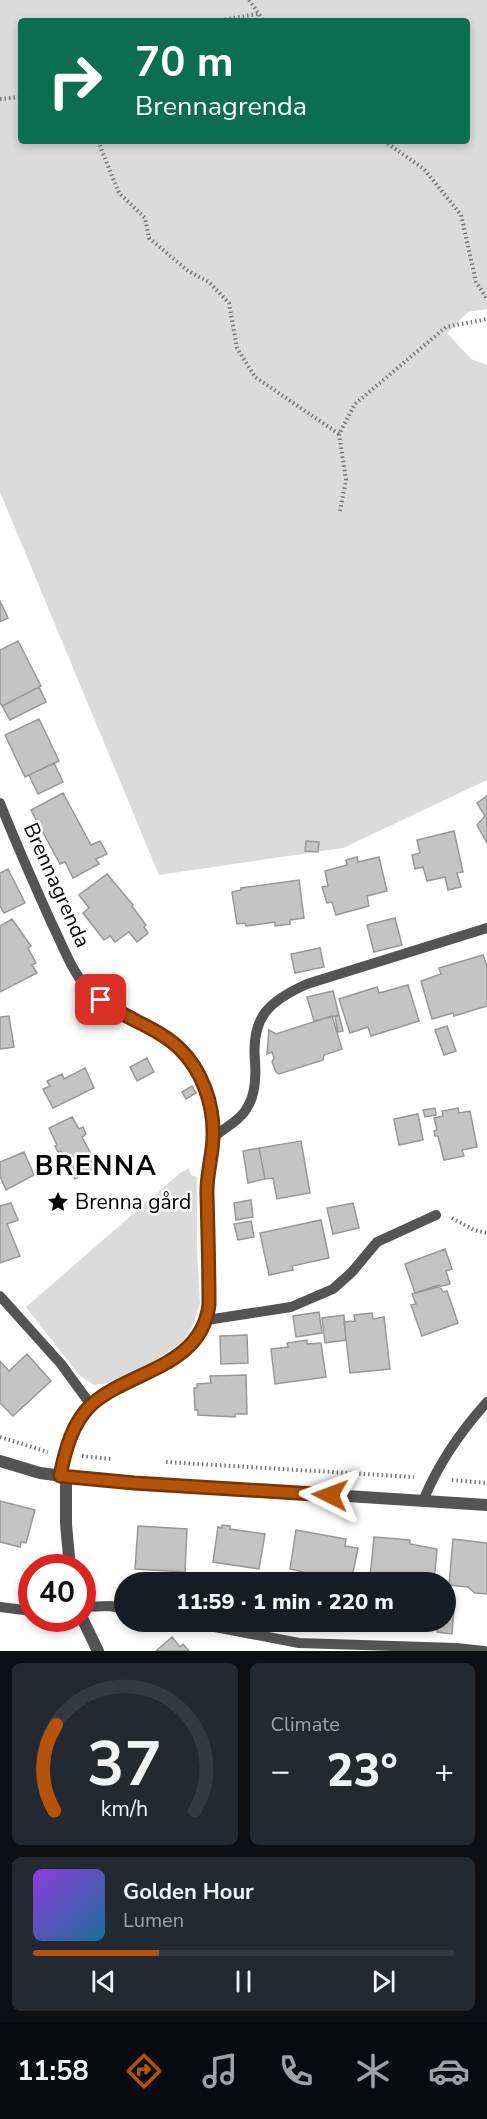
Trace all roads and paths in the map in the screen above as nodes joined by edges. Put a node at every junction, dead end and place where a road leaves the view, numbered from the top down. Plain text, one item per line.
1 (249, 0) edge
2 (258, 14) junction
3 (234, 18) edge
4 (261, 18) edge
5 (18, 97) edge
6 (0, 99) edge
7 (99, 144) edge
8 (388, 144) edge
9 (487, 299) edge
10 (487, 319) edge
11 (339, 434) junction
12 (340, 511) dead end
13 (0, 803) edge
14 (487, 928) edge
15 (213, 1137) junction
16 (436, 1215) joint
17 (487, 1233) edge
18 (0, 1296) edge
19 (207, 1320) junction
20 (487, 1402) edge
21 (92, 1405) junction
22 (0, 1437) edge
23 (64, 1455) junction
24 (111, 1459) dead end
25 (0, 1461) edge
26 (166, 1462) dead end
27 (63, 1476) junction
28 (432, 1478) junction
29 (487, 1483) edge
30 (423, 1501) junction
31 (487, 1505) edge
32 (69, 1554) edge
33 (96, 1606) edge
34 (0, 1607) edge
35 (114, 1607) edge
36 (18, 1609) edge
37 (89, 1632) edge
38 (241, 1632) edge
39 (98, 1651) edge
40 (484, 1651) edge

1 - 2 path
2 - 3 path
2 - 4 path
5 - 6 path
7 - 11 path
8 - 9 path
10 - 11 path
11 - 12 path
13 - 15 lane, Brennagrenda
14 - 15 lane
15 - 19 lane, Brennagrenda
16 - 17 path
16 - 19 lane
18 - 21 lane
19 - 21 lane
20 - 28 lane
21 - 23 lane
22 - 23 path
23 - 24 path
23 - 27 lane
25 - 27 street
26 - 28 path
27 - 30 street
27 - 32 street
28 - 29 path
28 - 30 lane
30 - 31 street
33 - 35 lane
34 - 36 lane
37 - 39 street
38 - 40 lane

